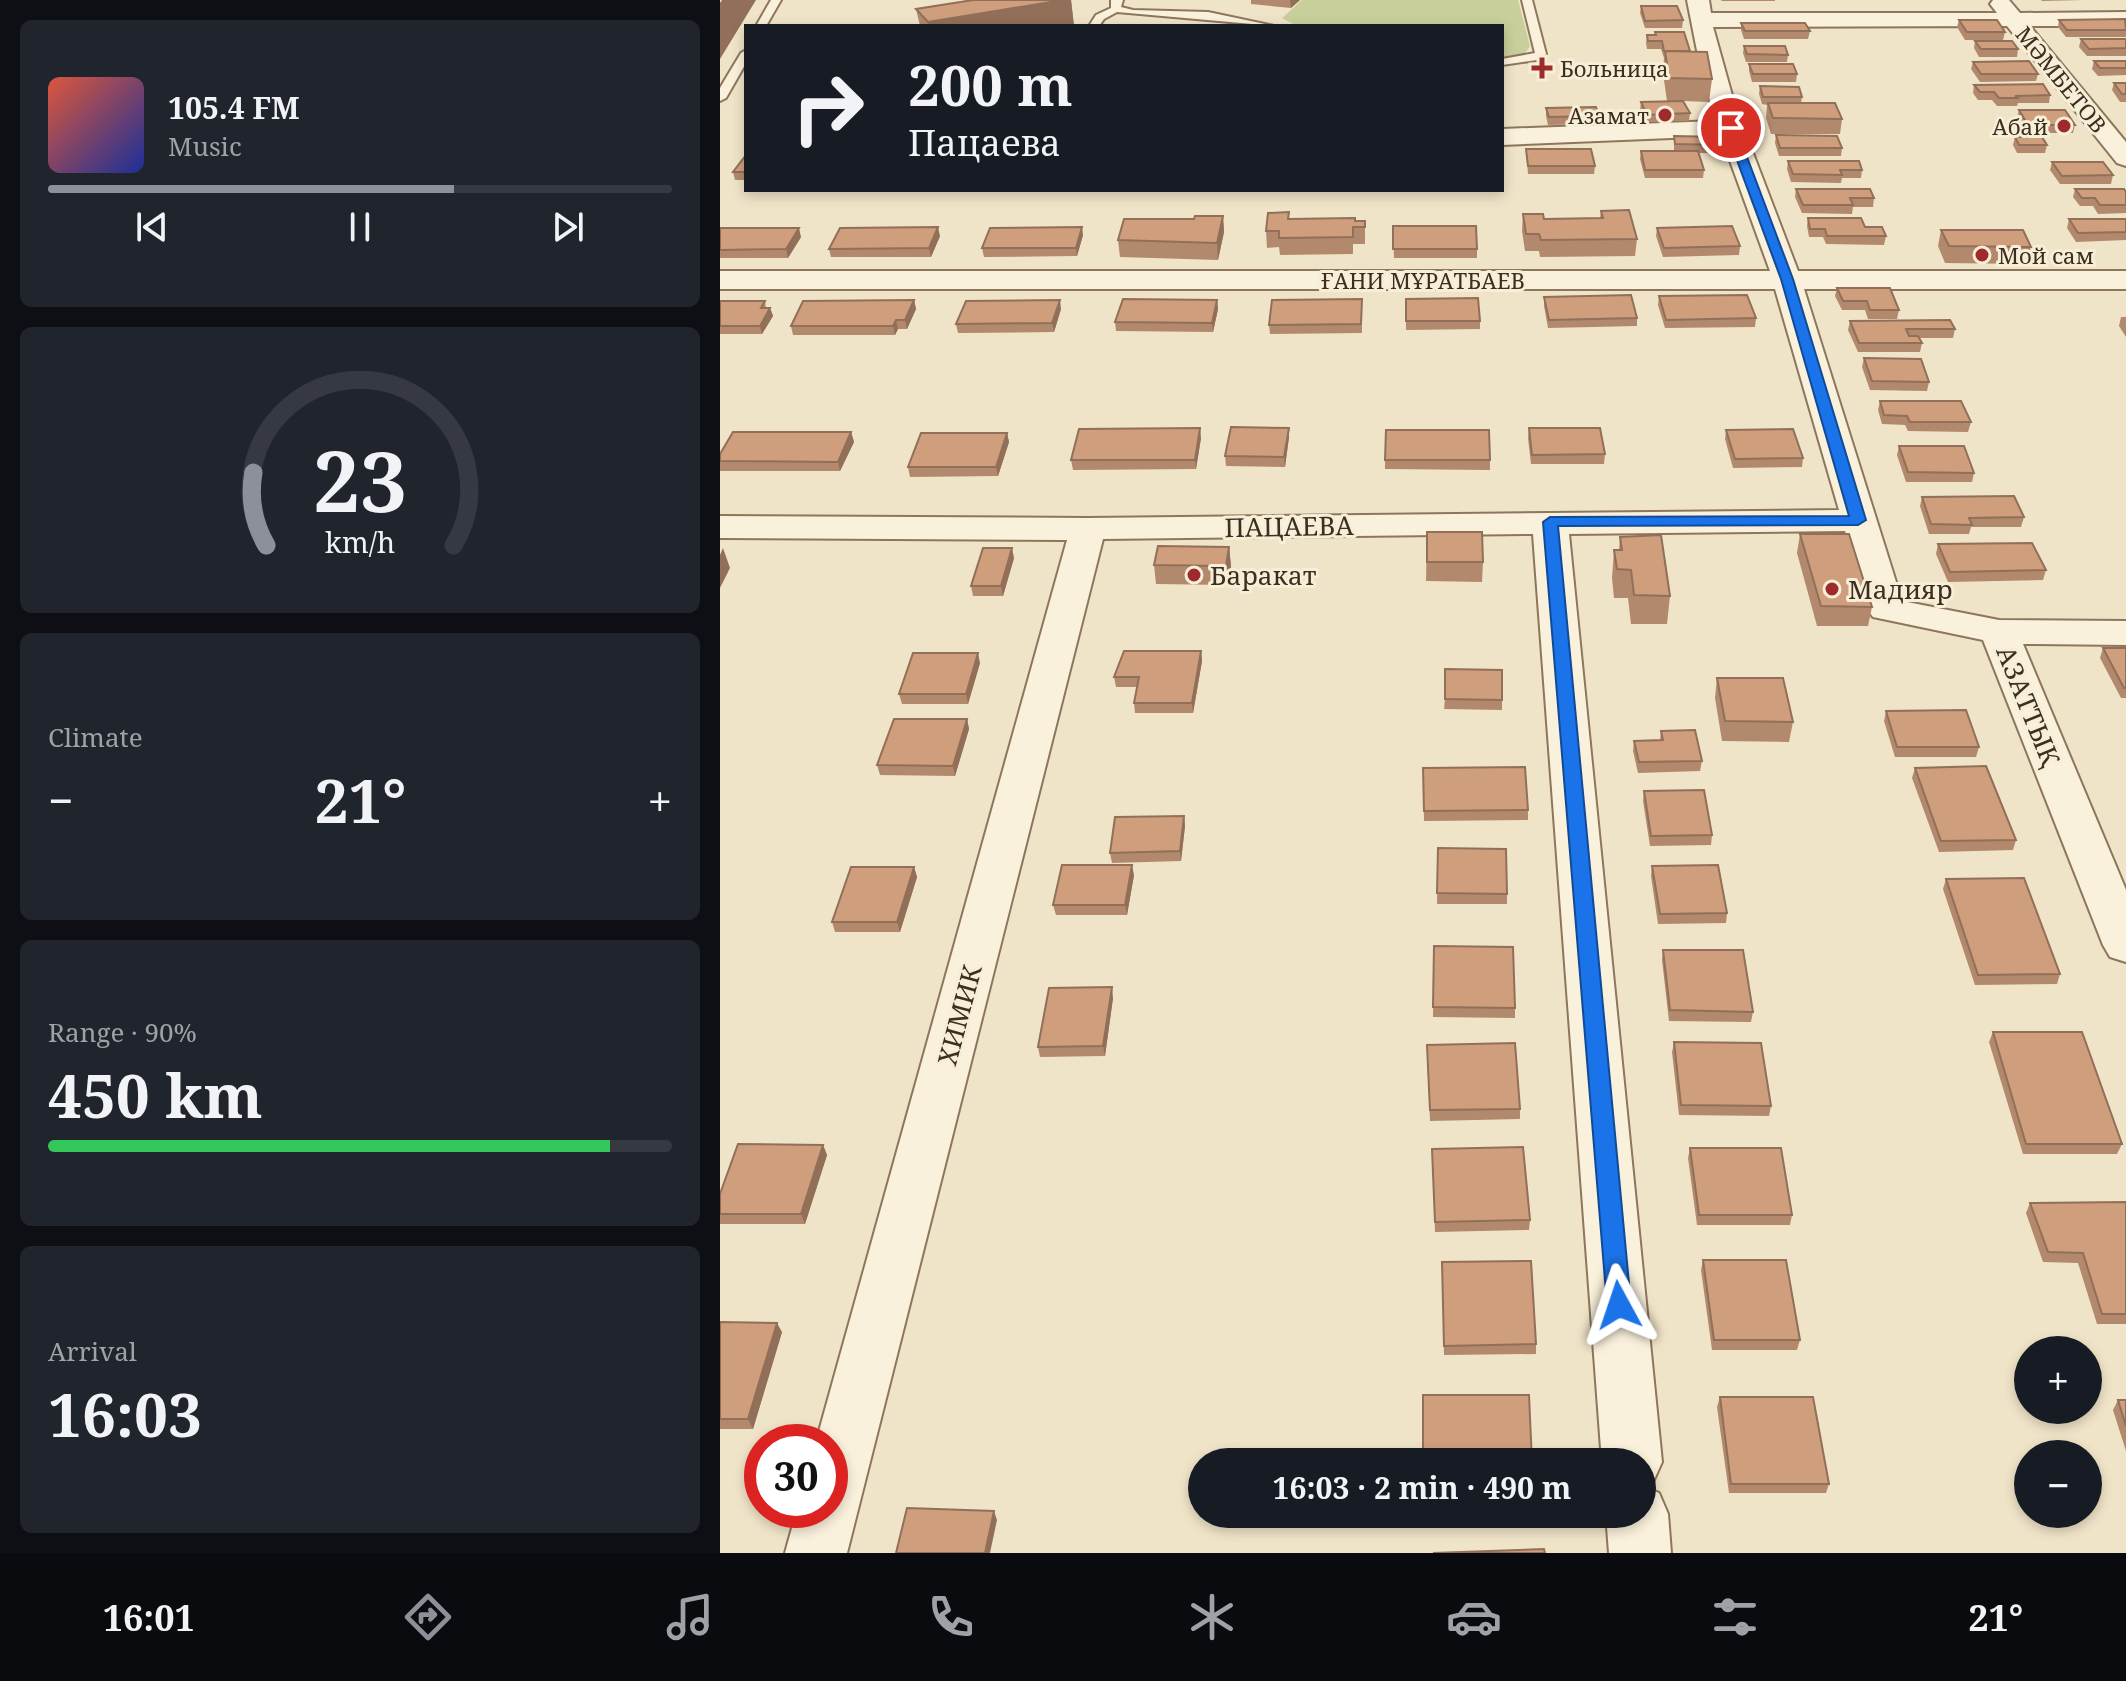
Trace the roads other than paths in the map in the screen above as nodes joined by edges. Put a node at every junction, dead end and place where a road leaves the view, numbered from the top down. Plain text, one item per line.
1 (776, 0) edge
2 (1527, 0) edge
3 (1998, 0) edge
4 (1117, 5) edge
5 (1700, 10) edge
6 (2126, 19) edge
7 (2013, 20) junction
8 (762, 24) edge
9 (1095, 24) edge
10 (1258, 24) edge
11 (744, 56) edge
12 (1504, 62) edge
13 (720, 98) edge
14 (1731, 128) junction
15 (1504, 137) edge
16 (2126, 158) edge
17 (1787, 279) junction
18 (720, 280) edge
19 (2126, 280) edge
20 (1858, 520) junction
21 (1550, 522) junction
22 (720, 527) edge
23 (1088, 529) junction
24 (1999, 632) junction
25 (2126, 633) edge
26 (2126, 945) edge
27 (848, 1434) edge
28 (1631, 1448) edge
29 (823, 1528) edge
30 (1638, 1528) edge
31 (816, 1553) edge
32 (1640, 1553) edge

1 - 8 lane
2 - 12 lane
3 - 7 street, МӘМБЕТОВ
4 - 9 lane
4 - 10 lane
5 - 7 street
5 - 14 street, АЗАТТЫҚ
6 - 7 street
7 - 16 street, МӘМБЕТОВ
11 - 13 lane
14 - 15 street
14 - 17 street, АЗАТТЫҚ
17 - 18 street, ҒАНИ МҰРАТБАЕВ
17 - 19 street, ҒАНИ МҰРАТБАЕВ
17 - 20 street, АЗАТТЫҚ
20 - 21 street, ПАЦАЕВА
20 - 24 street, АЗАТТЫҚ
21 - 23 street, ПАЦАЕВА
21 - 28 street
22 - 23 street, ПАЦАЕВА
23 - 27 street, ХИМИК
24 - 25 street
24 - 26 street, АЗАТТЫҚ
29 - 31 street
30 - 32 street

